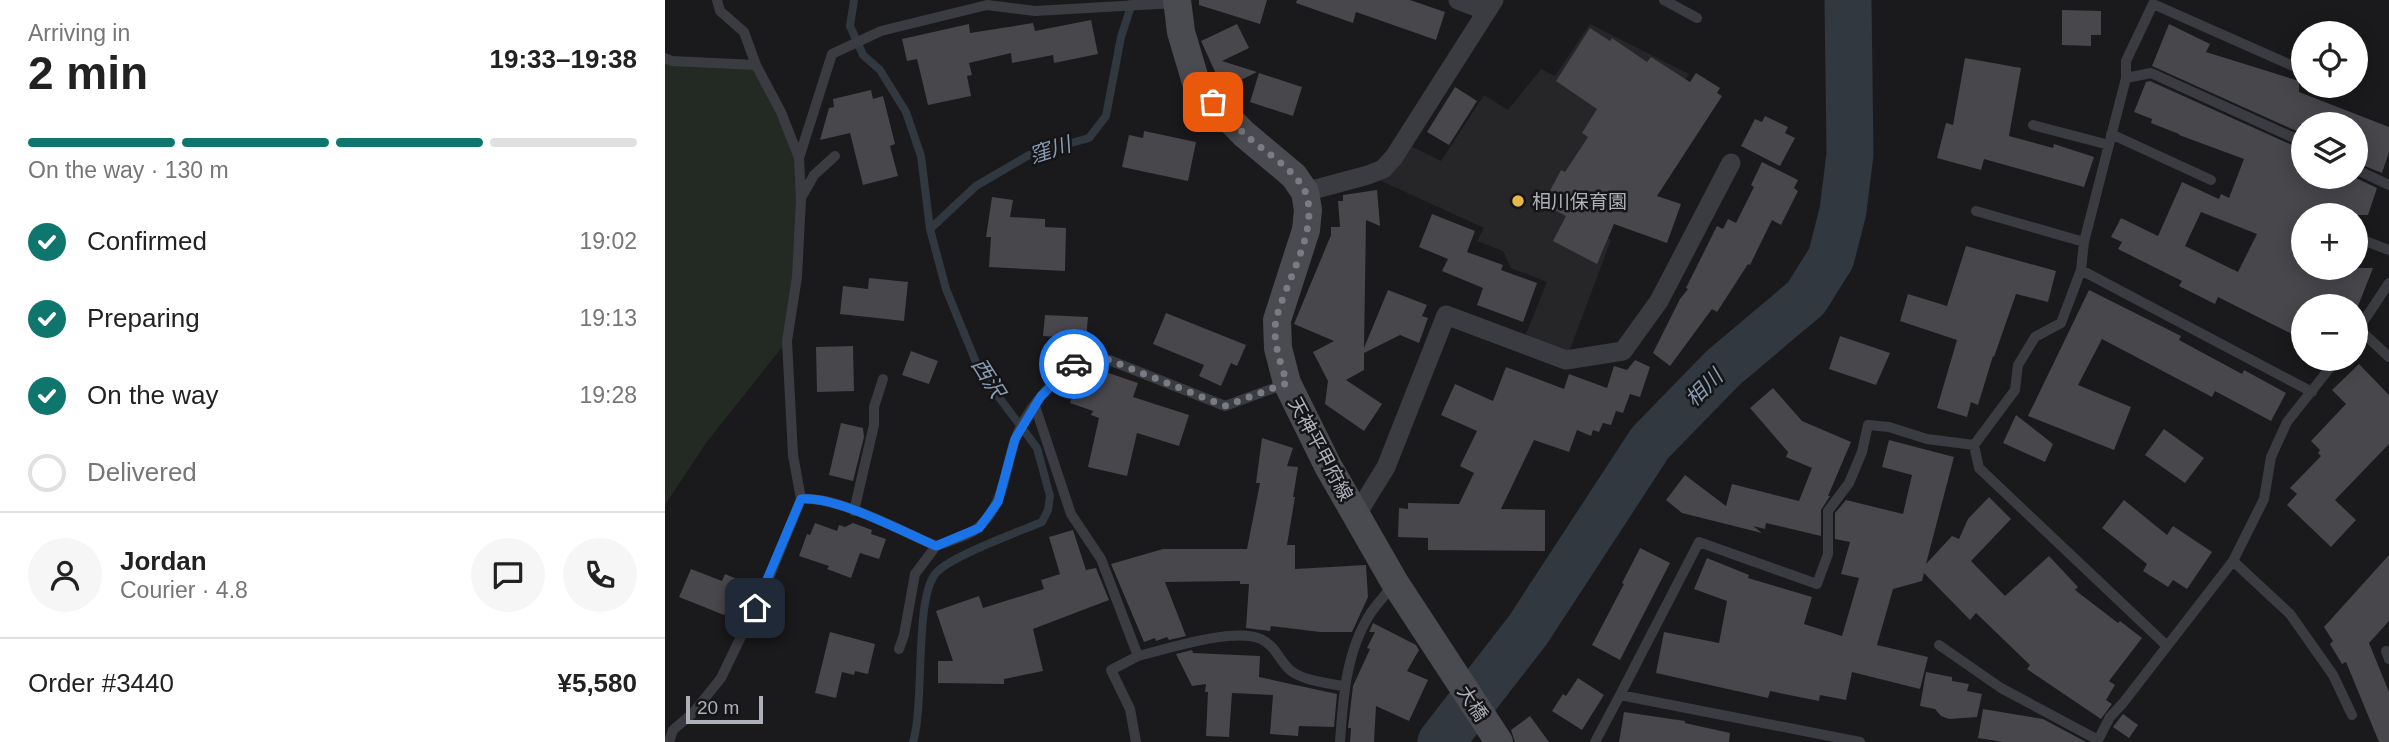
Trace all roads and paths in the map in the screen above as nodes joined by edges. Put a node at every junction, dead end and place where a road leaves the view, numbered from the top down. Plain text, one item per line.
1 (717, 0) edge
2 (1458, 0) edge
3 (1664, 0) edge
4 (986, 2) edge
5 (1168, 2) edge
6 (1063, 5) edge
7 (1490, 6) edge
8 (1697, 18) dead end
9 (665, 58) edge
10 (756, 65) junction
11 (2291, 65) edge
12 (2126, 78) junction
13 (2032, 125) dead end
14 (2111, 134) junction
15 (2291, 137) edge
16 (2109, 145) junction
17 (835, 156) dead end
18 (799, 158) junction
19 (1731, 163) dead end
20 (2368, 176) edge
21 (2211, 180) dead end
22 (2389, 186) edge
23 (1305, 192) junction
24 (801, 199) junction
25 (1976, 211) dead end
26 (2084, 242) junction
27 (2368, 242) edge
28 (2389, 250) edge
29 (2081, 270) junction
30 (2389, 283) edge
31 (2368, 314) edge
32 (2368, 340) edge
33 (2389, 357) edge
34 (2328, 371) edge
35 (883, 379) dead end
36 (1287, 383) junction
37 (2312, 392) junction
38 (1033, 409) junction
39 (1974, 446) junction
40 (801, 499) junction
41 (854, 511) junction
42 (1357, 514) junction
43 (936, 546) junction
44 (2233, 561) junction
45 (1395, 583) junction
46 (1938, 645) dead end
47 (2167, 646) junction
48 (899, 649) dead end
49 (1138, 656) junction
50 (1453, 672) joint
51 (1343, 686) junction
52 (1620, 695) junction
53 (2352, 715) dead end
54 (1496, 738) edge
55 (2098, 741) edge
56 (669, 742) edge
57 (1136, 742) edge
58 (1340, 742) edge
59 (1595, 742) edge
60 (1860, 742) edge

1 - 10 lane
2 - 7 street
3 - 8 lane
4 - 6 lane
4 - 18 lane
5 - 6 lane
5 - 23 main road
7 - 23 street
9 - 10 lane
10 - 18 lane
11 - 12 lane
12 - 14 lane
12 - 15 lane
13 - 16 lane
14 - 16 lane
14 - 21 lane
16 - 26 lane
17 - 24 lane
18 - 24 lane
19 - 42 street
20 - 22 lane
23 - 36 main road, 天神平甲府線
24 - 40 lane
25 - 26 lane
26 - 29 lane
27 - 28 lane
29 - 37 lane
29 - 39 lane
30 - 31 lane
32 - 33 lane
34 - 37 lane
35 - 41 lane
36 - 38 lane
36 - 42 main road, 天神平甲府線
37 - 44 lane
38 - 43 lane
38 - 49 lane
39 - 47 lane
39 - 52 lane
40 - 41 lane
40 - 56 lane
41 - 43 lane
42 - 45 main road, 天神平甲府線
43 - 48 lane
44 - 47 lane
44 - 53 lane
45 - 50 main road, 天神平甲府線
45 - 51 lane
46 - 55 lane
47 - 55 lane
49 - 51 lane
49 - 57 lane
50 - 54 main road, 大橋
51 - 58 lane
52 - 59 lane
52 - 60 lane

